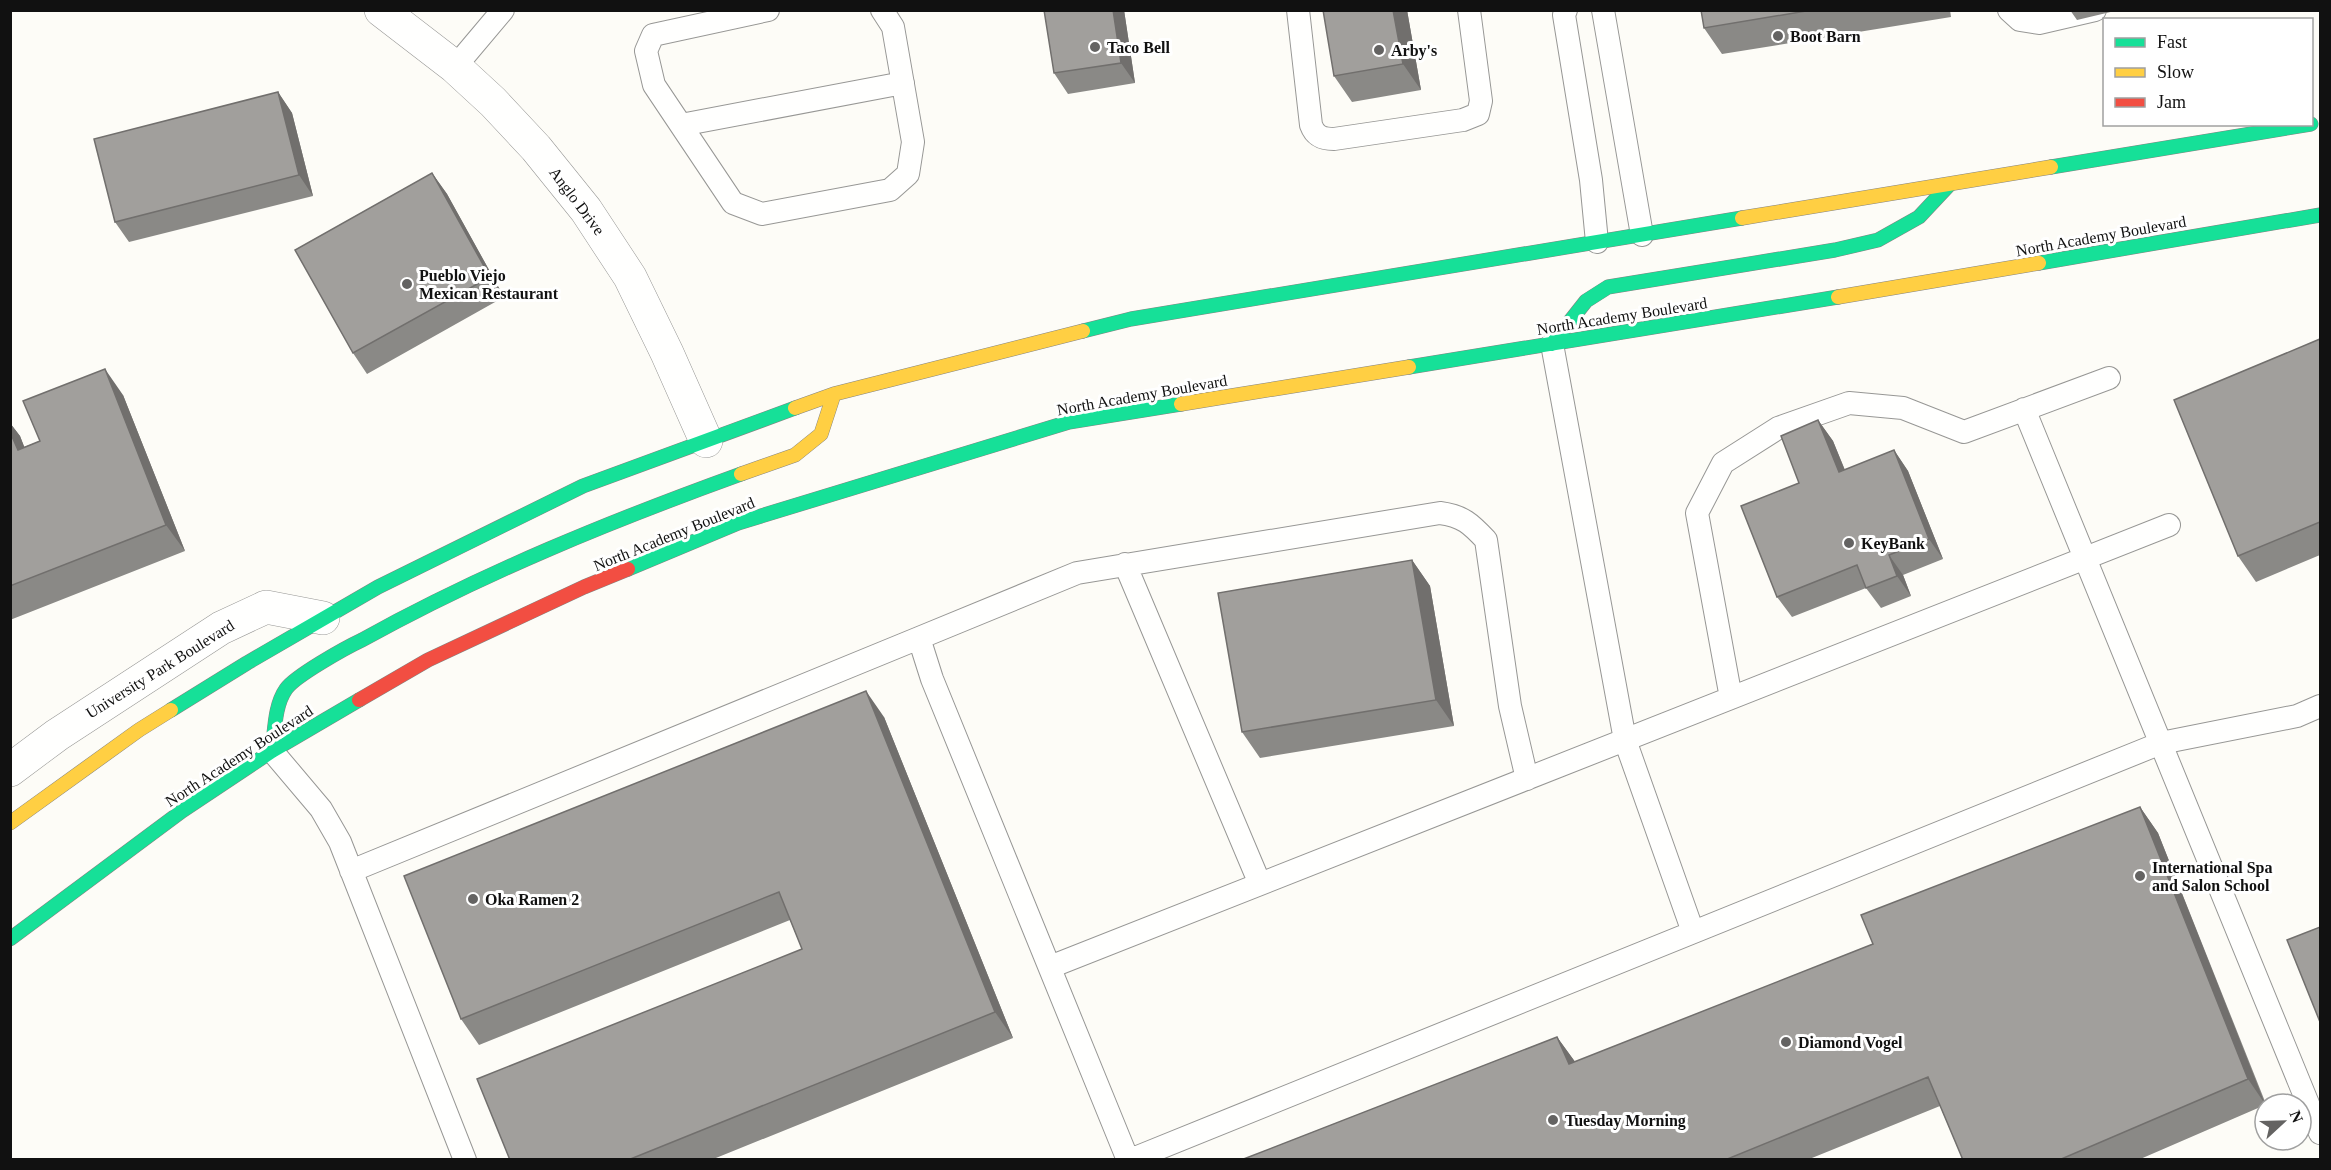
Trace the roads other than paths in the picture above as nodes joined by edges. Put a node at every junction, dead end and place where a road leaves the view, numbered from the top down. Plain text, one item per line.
1 (381, 10) edge
2 (503, 10) edge
3 (768, 10) edge
4 (882, 10) edge
5 (1298, 10) edge
6 (1469, 10) edge
7 (1566, 10) edge
8 (1603, 10) edge
9 (2009, 10) edge
10 (2095, 10) edge
11 (691, 18) edge
12 (455, 67) junction
13 (903, 83) junction
14 (681, 125) junction
15 (2299, 126) edge
16 (1949, 185) junction
17 (2320, 215) edge
18 (1642, 235) junction
19 (1597, 242) junction
20 (1552, 344) junction
21 (2109, 378) dead end
22 (834, 394) junction
23 (2024, 409) junction
24 (706, 441) junction
25 (2169, 525) dead end
26 (2085, 558) junction
27 (1125, 564) junction
28 (323, 618) junction
29 (919, 638) junction
30 (1731, 698) junction
31 (2320, 706) edge
32 (1626, 740) junction
33 (2161, 743) junction
34 (272, 751) junction
35 (10, 770) edge
36 (1527, 779) junction
37 (10, 823) edge
38 (351, 871) junction
39 (1260, 884) junction
40 (1693, 932) junction
41 (10, 939) edge
42 (1050, 967) junction
43 (2320, 1133) edge
44 (465, 1160) edge
45 (1129, 1160) edge

1 - 12 street, Anglo Drive
2 - 12 lane
3 - 11 lane
4 - 13 lane
5 - 6 lane
7 - 19 lane
8 - 18 lane
9 - 10 lane
11 - 14 lane
12 - 24 street, Anglo Drive
13 - 14 lane
13 - 14 lane
15 - 16 main road
16 - 18 main road
16 - 20 main road
17 - 20 main road, North Academy Boulevard
18 - 19 main road
19 - 22 main road
20 - 32 lane
20 - 34 main road, North Academy Boulevard
21 - 23 lane
22 - 24 main road
22 - 34 main road
23 - 26 lane
23 - 30 lane
24 - 28 main road
25 - 26 lane
26 - 30 lane
26 - 33 lane
27 - 29 lane
27 - 36 lane
27 - 39 lane
28 - 35 street, University Park Boulevard
28 - 37 main road
29 - 38 lane
29 - 42 lane
30 - 32 lane
31 - 33 lane
32 - 36 lane
32 - 40 lane
33 - 40 lane
33 - 43 lane
34 - 38 lane
34 - 41 main road, North Academy Boulevard
36 - 39 lane
38 - 44 lane
39 - 42 lane
40 - 45 lane
42 - 45 lane

